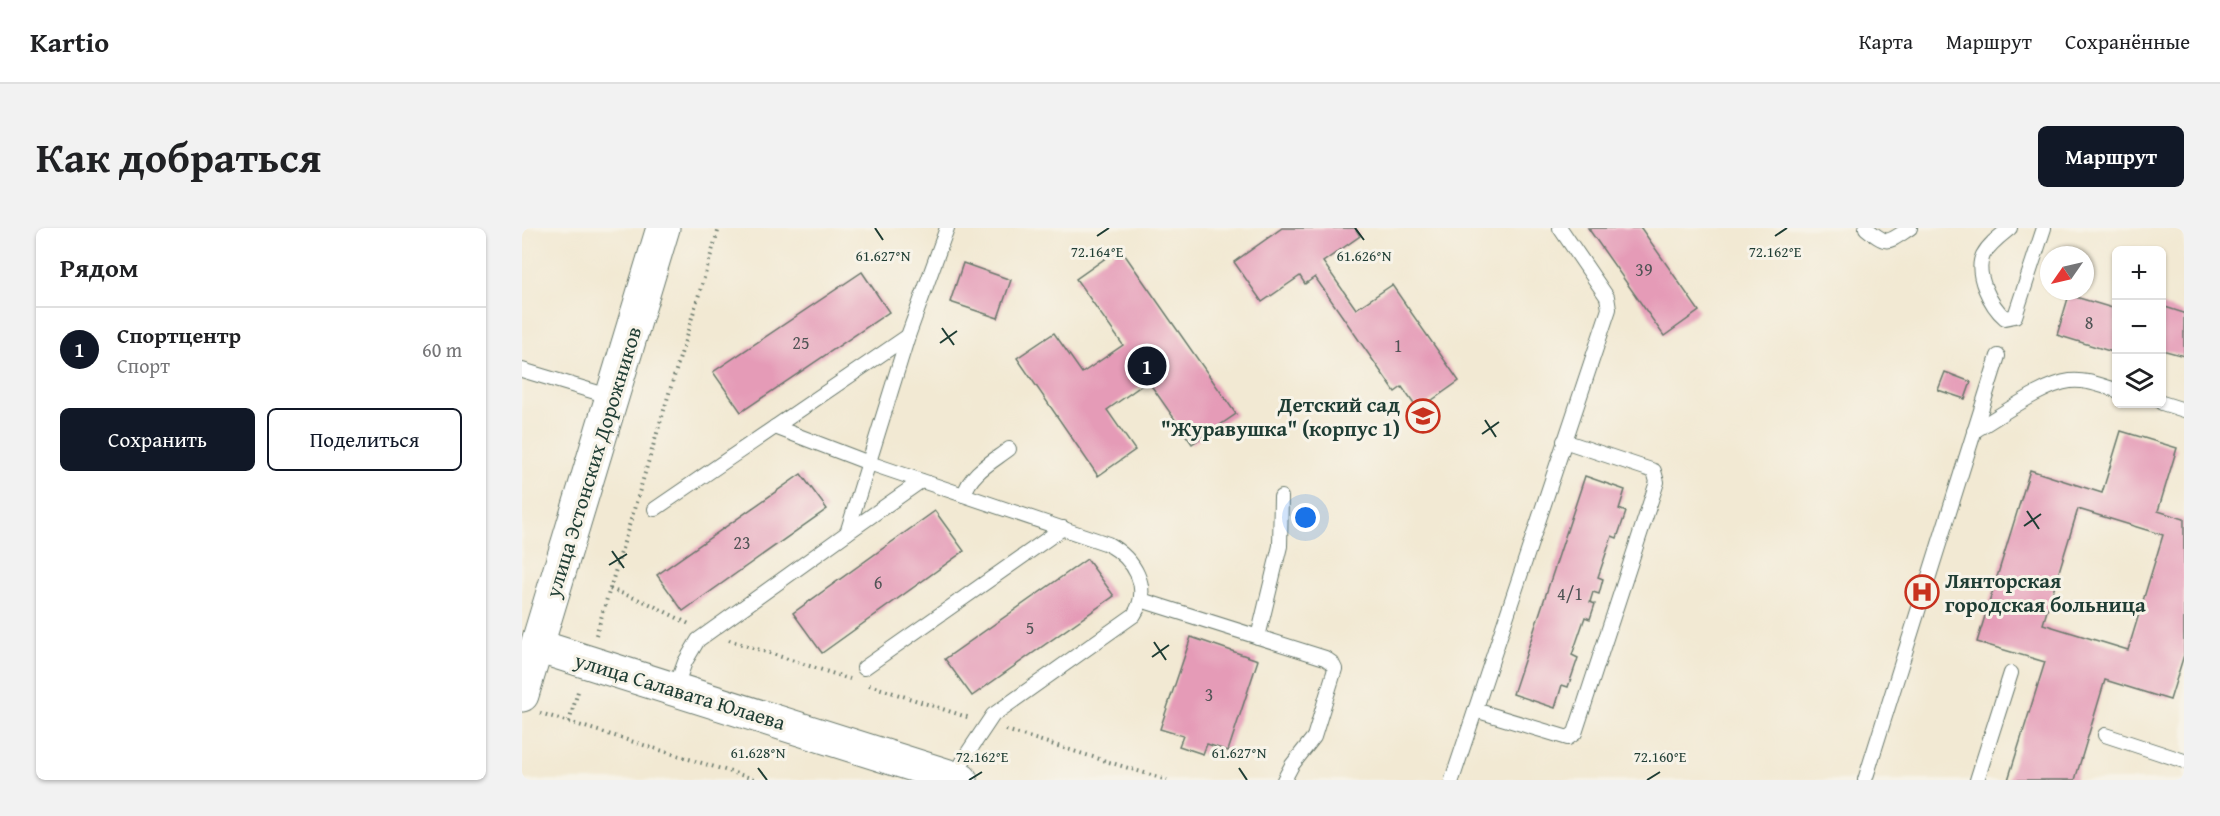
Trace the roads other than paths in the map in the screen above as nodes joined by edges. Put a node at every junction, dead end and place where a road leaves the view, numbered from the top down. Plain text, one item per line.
1 (663, 228) edge
2 (947, 228) edge
3 (1560, 228) edge
4 (1866, 228) edge
5 (1910, 228) edge
6 (2010, 228) edge
7 (2044, 228) edge
8 (908, 336) junction
9 (1998, 356) dead end
10 (522, 370) edge
11 (2112, 389) edge
12 (612, 397) junction
13 (2166, 404) edge
14 (2184, 410) edge
15 (775, 427) junction
16 (1974, 431) junction
17 (1564, 441) junction
18 (1010, 449) dead end
19 (869, 463) junction
20 (921, 481) junction
21 (964, 495) junction
22 (1281, 497) dead end
23 (655, 509) dead end
24 (1063, 528) junction
25 (847, 533) junction
26 (1141, 600) junction
27 (1258, 637) junction
28 (530, 644) edge
29 (864, 668) dead end
30 (2011, 673) dead end
31 (675, 689) junction
32 (531, 704) edge
33 (1475, 710) junction
34 (2105, 735) dead end
35 (2184, 761) edge
36 (956, 779) edge
37 (1284, 780) edge
38 (1452, 780) edge
39 (1865, 780) edge
40 (1977, 780) edge

1 - 12 main road, улица Эстонских Дорожников
2 - 8 lane
3 - 17 lane
4 - 5 lane
6 - 7 lane
8 - 15 lane
8 - 19 lane
9 - 16 lane
10 - 12 lane
11 - 16 lane
12 - 28 main road, улица Эстонских Дорожников
13 - 14 lane
15 - 19 lane
15 - 23 lane
16 - 39 lane
17 - 33 lane
17 - 33 lane
18 - 21 lane
19 - 20 lane
19 - 25 lane
20 - 21 lane
20 - 25 lane
21 - 24 lane
22 - 27 lane
24 - 26 lane
24 - 29 lane
25 - 31 lane
26 - 27 lane
26 - 36 lane
27 - 37 lane
28 - 31 main road, улица Салавата Юлаева
28 - 32 main road, улица Эстонских Дорожников
30 - 40 lane
31 - 36 main road, улица Салавата Юлаева
33 - 38 lane
34 - 35 lane

